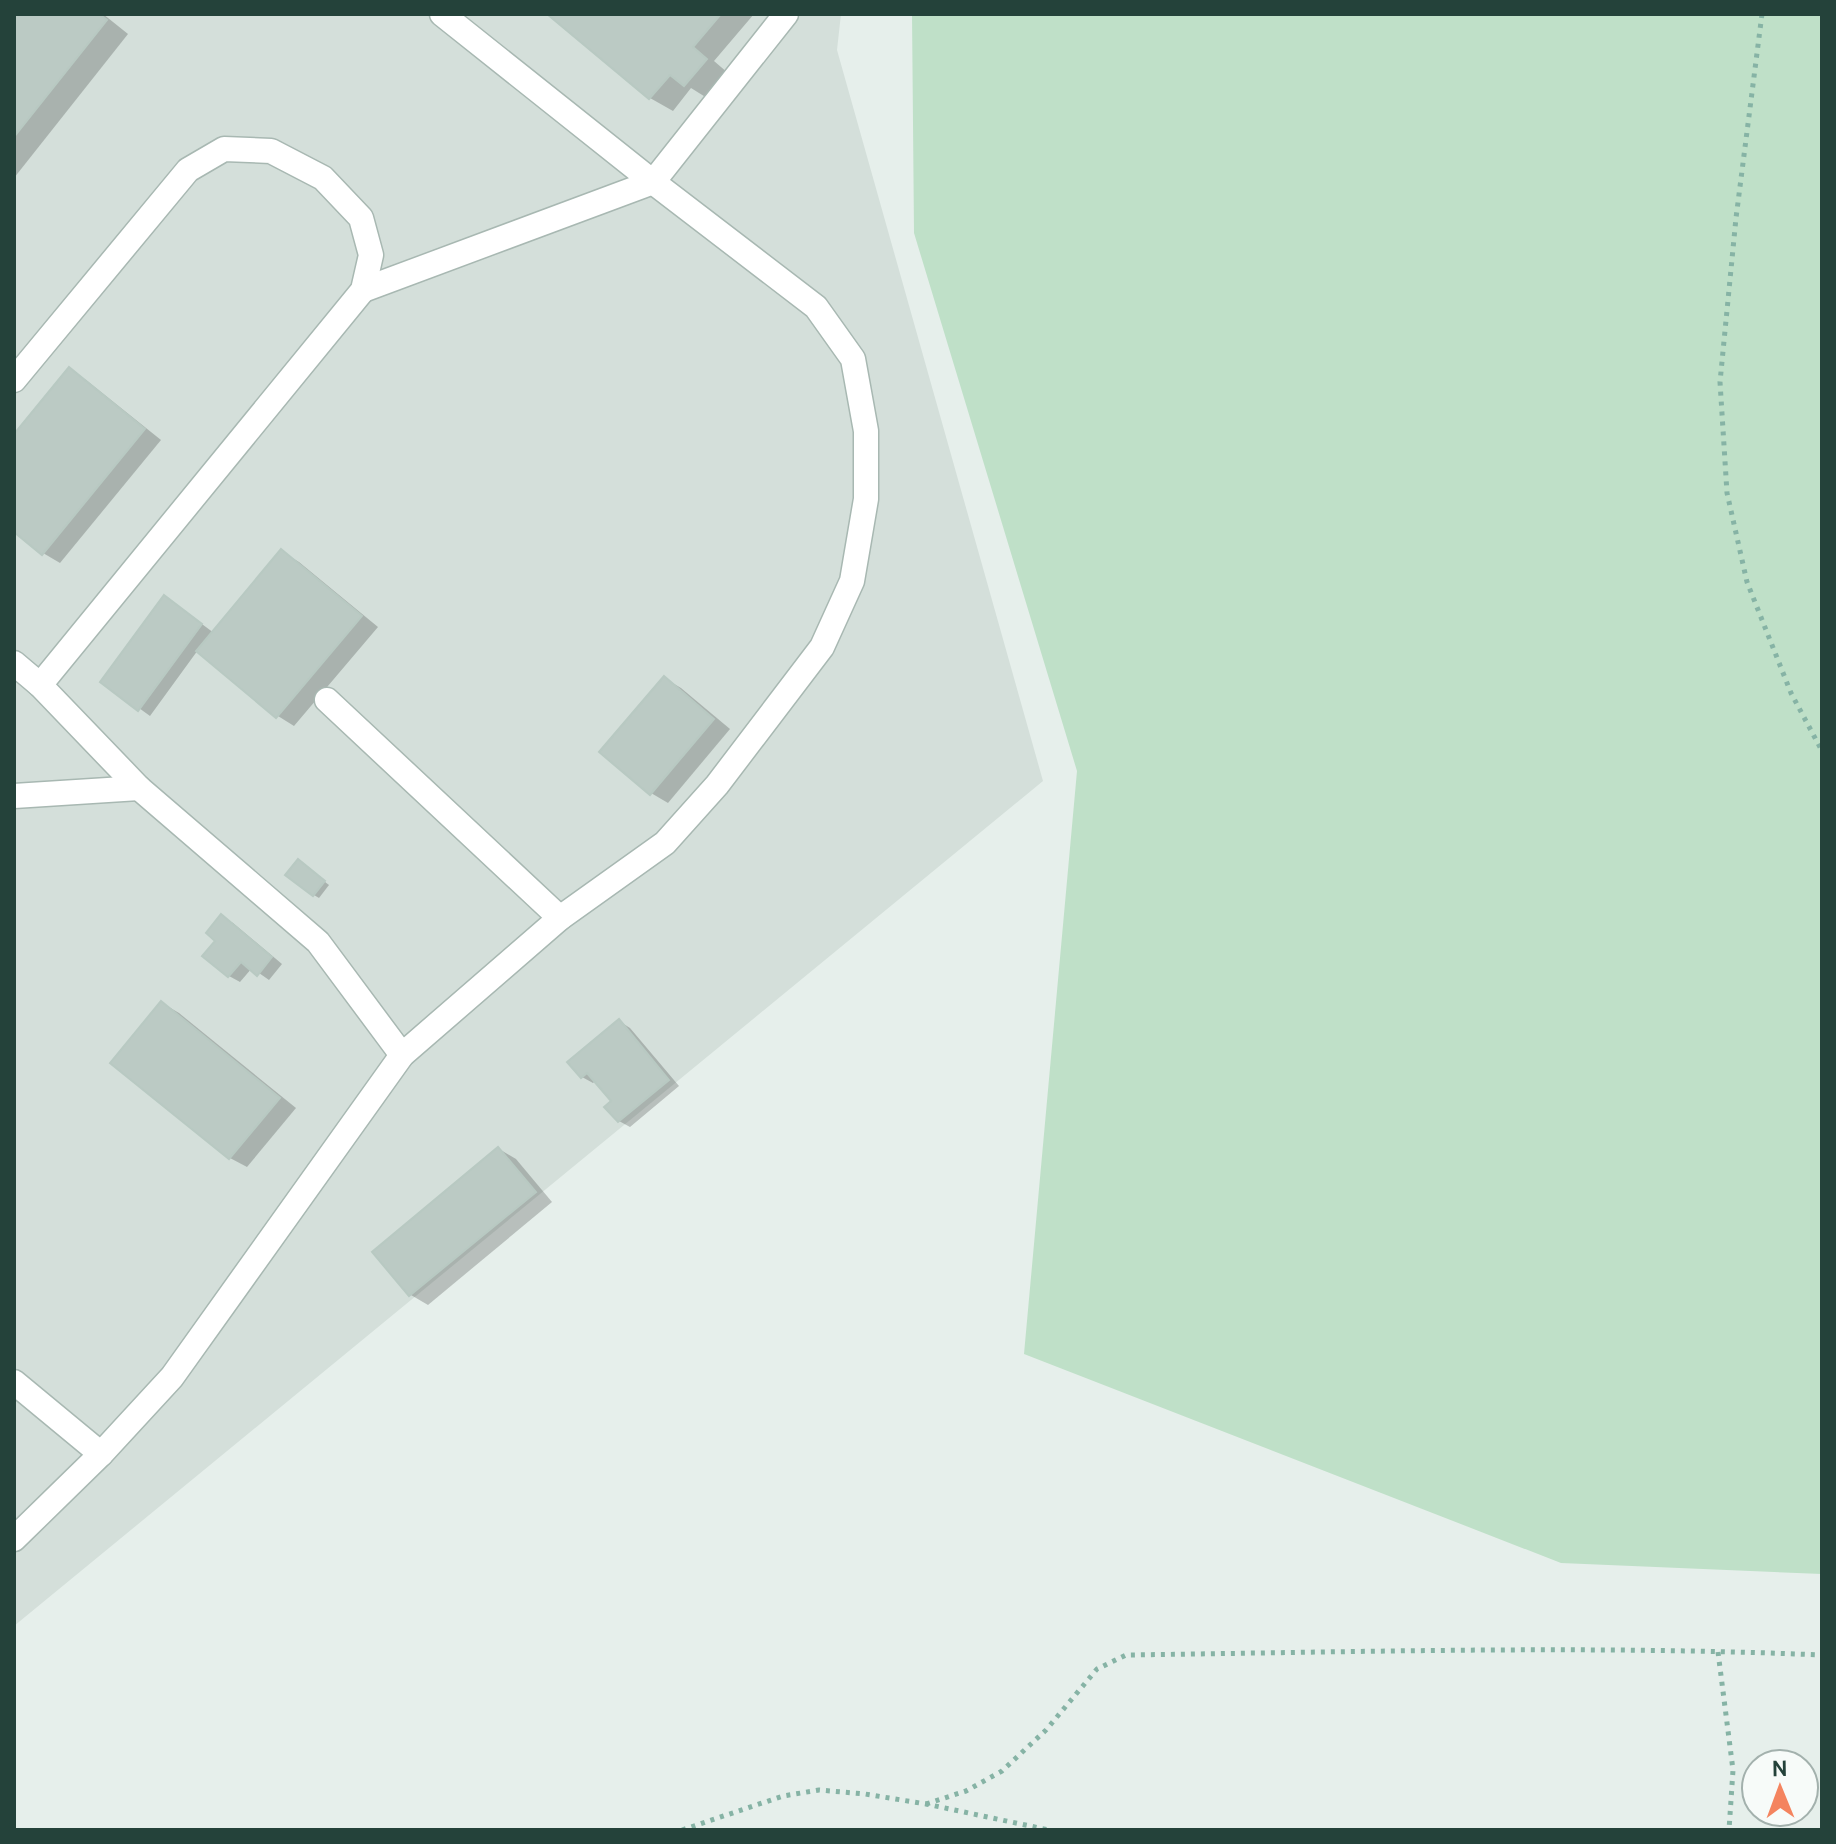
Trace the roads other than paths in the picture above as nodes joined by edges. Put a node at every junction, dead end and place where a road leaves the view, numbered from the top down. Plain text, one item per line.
1 (442, 14) edge
2 (786, 14) edge
3 (653, 182) junction
4 (363, 290) junction
5 (14, 380) edge
6 (14, 663) edge
7 (40, 685) junction
8 (327, 700) dead end
9 (139, 788) junction
10 (14, 796) edge
11 (560, 918) junction
12 (402, 1055) junction
13 (14, 1382) edge
14 (101, 1454) junction
15 (14, 1539) edge

1 - 3 lane
2 - 3 lane
3 - 4 lane
3 - 11 lane
4 - 5 lane
4 - 7 lane
6 - 7 lane
7 - 9 lane
8 - 11 lane
9 - 10 lane
9 - 12 lane
11 - 12 lane
12 - 14 lane
13 - 14 lane
14 - 15 lane

